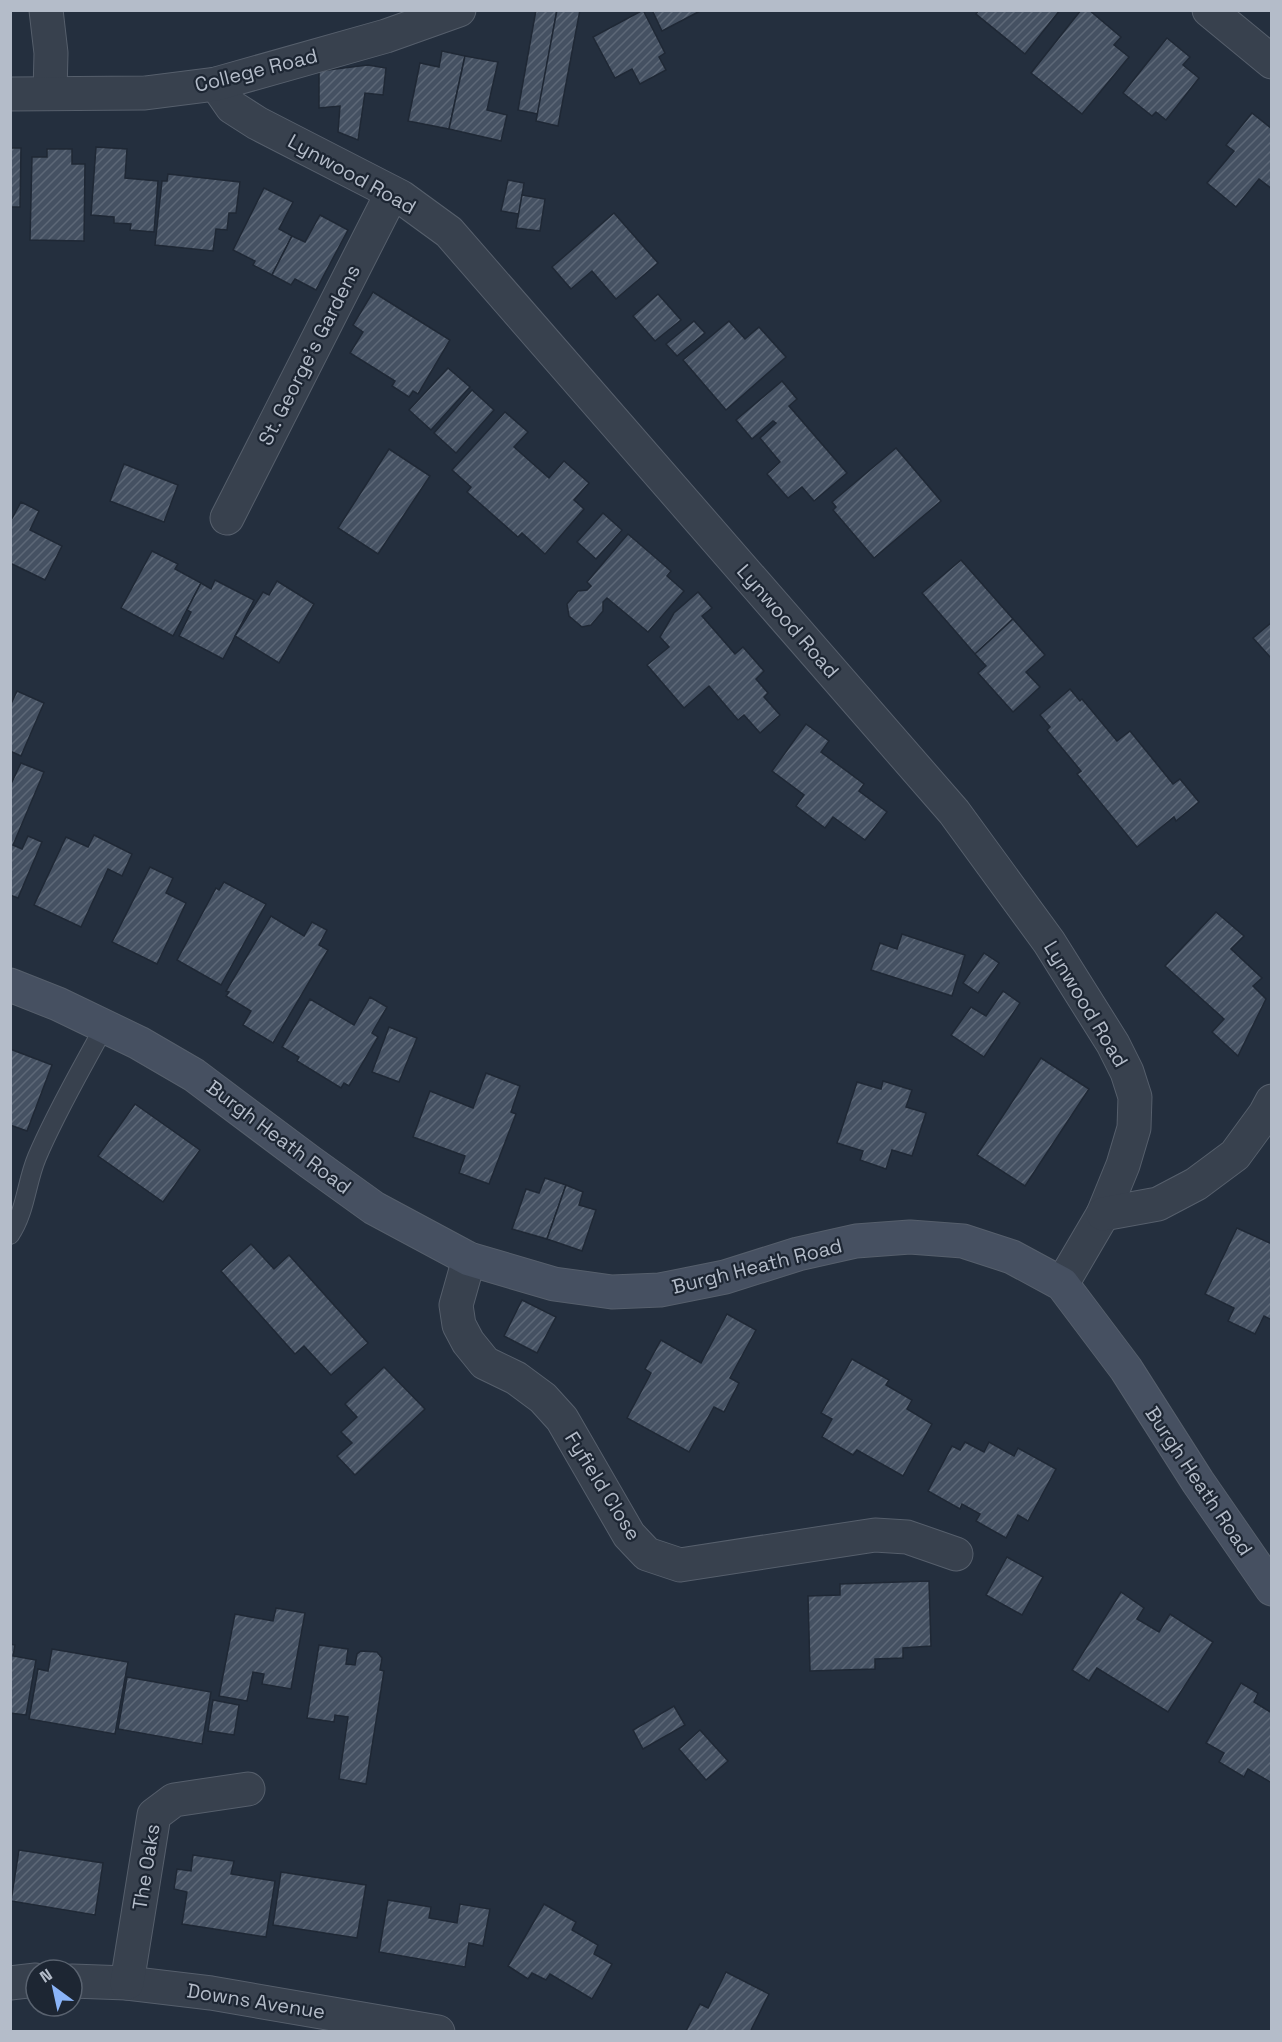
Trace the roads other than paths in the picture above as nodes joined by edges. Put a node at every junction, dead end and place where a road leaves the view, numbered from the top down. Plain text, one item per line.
1 (46, 10) edge
2 (459, 10) edge
3 (1209, 10) edge
4 (1272, 62) edge
5 (216, 84) junction
6 (50, 93) junction
7 (10, 94) edge
8 (392, 193) junction
9 (227, 518) dead end
10 (10, 985) edge
11 (104, 1026) junction
12 (1272, 1101) edge
13 (1103, 1214) junction
14 (10, 1235) edge
15 (469, 1259) junction
16 (1062, 1284) junction
17 (956, 1554) dead end
18 (1272, 1589) edge
19 (248, 1789) dead end
20 (84, 1981) edge
21 (127, 1983) junction
22 (438, 2031) edge

1 - 6 street
2 - 5 street, College Road
3 - 4 street
5 - 6 street, College Road
5 - 8 street, Lynwood Road
6 - 7 street, College Road
8 - 9 street, St. George's Gardens
8 - 13 street, Lynwood Road
10 - 11 main road, Burgh Heath Road
11 - 14 lane
11 - 15 main road, Burgh Heath Road
12 - 13 street
13 - 16 street, Lynwood Road
15 - 16 main road, Burgh Heath Road
15 - 17 street, Fyfield Close
16 - 18 main road, Burgh Heath Road
19 - 21 street, The Oaks
20 - 21 street, Downs Avenue
21 - 22 street, Downs Avenue

